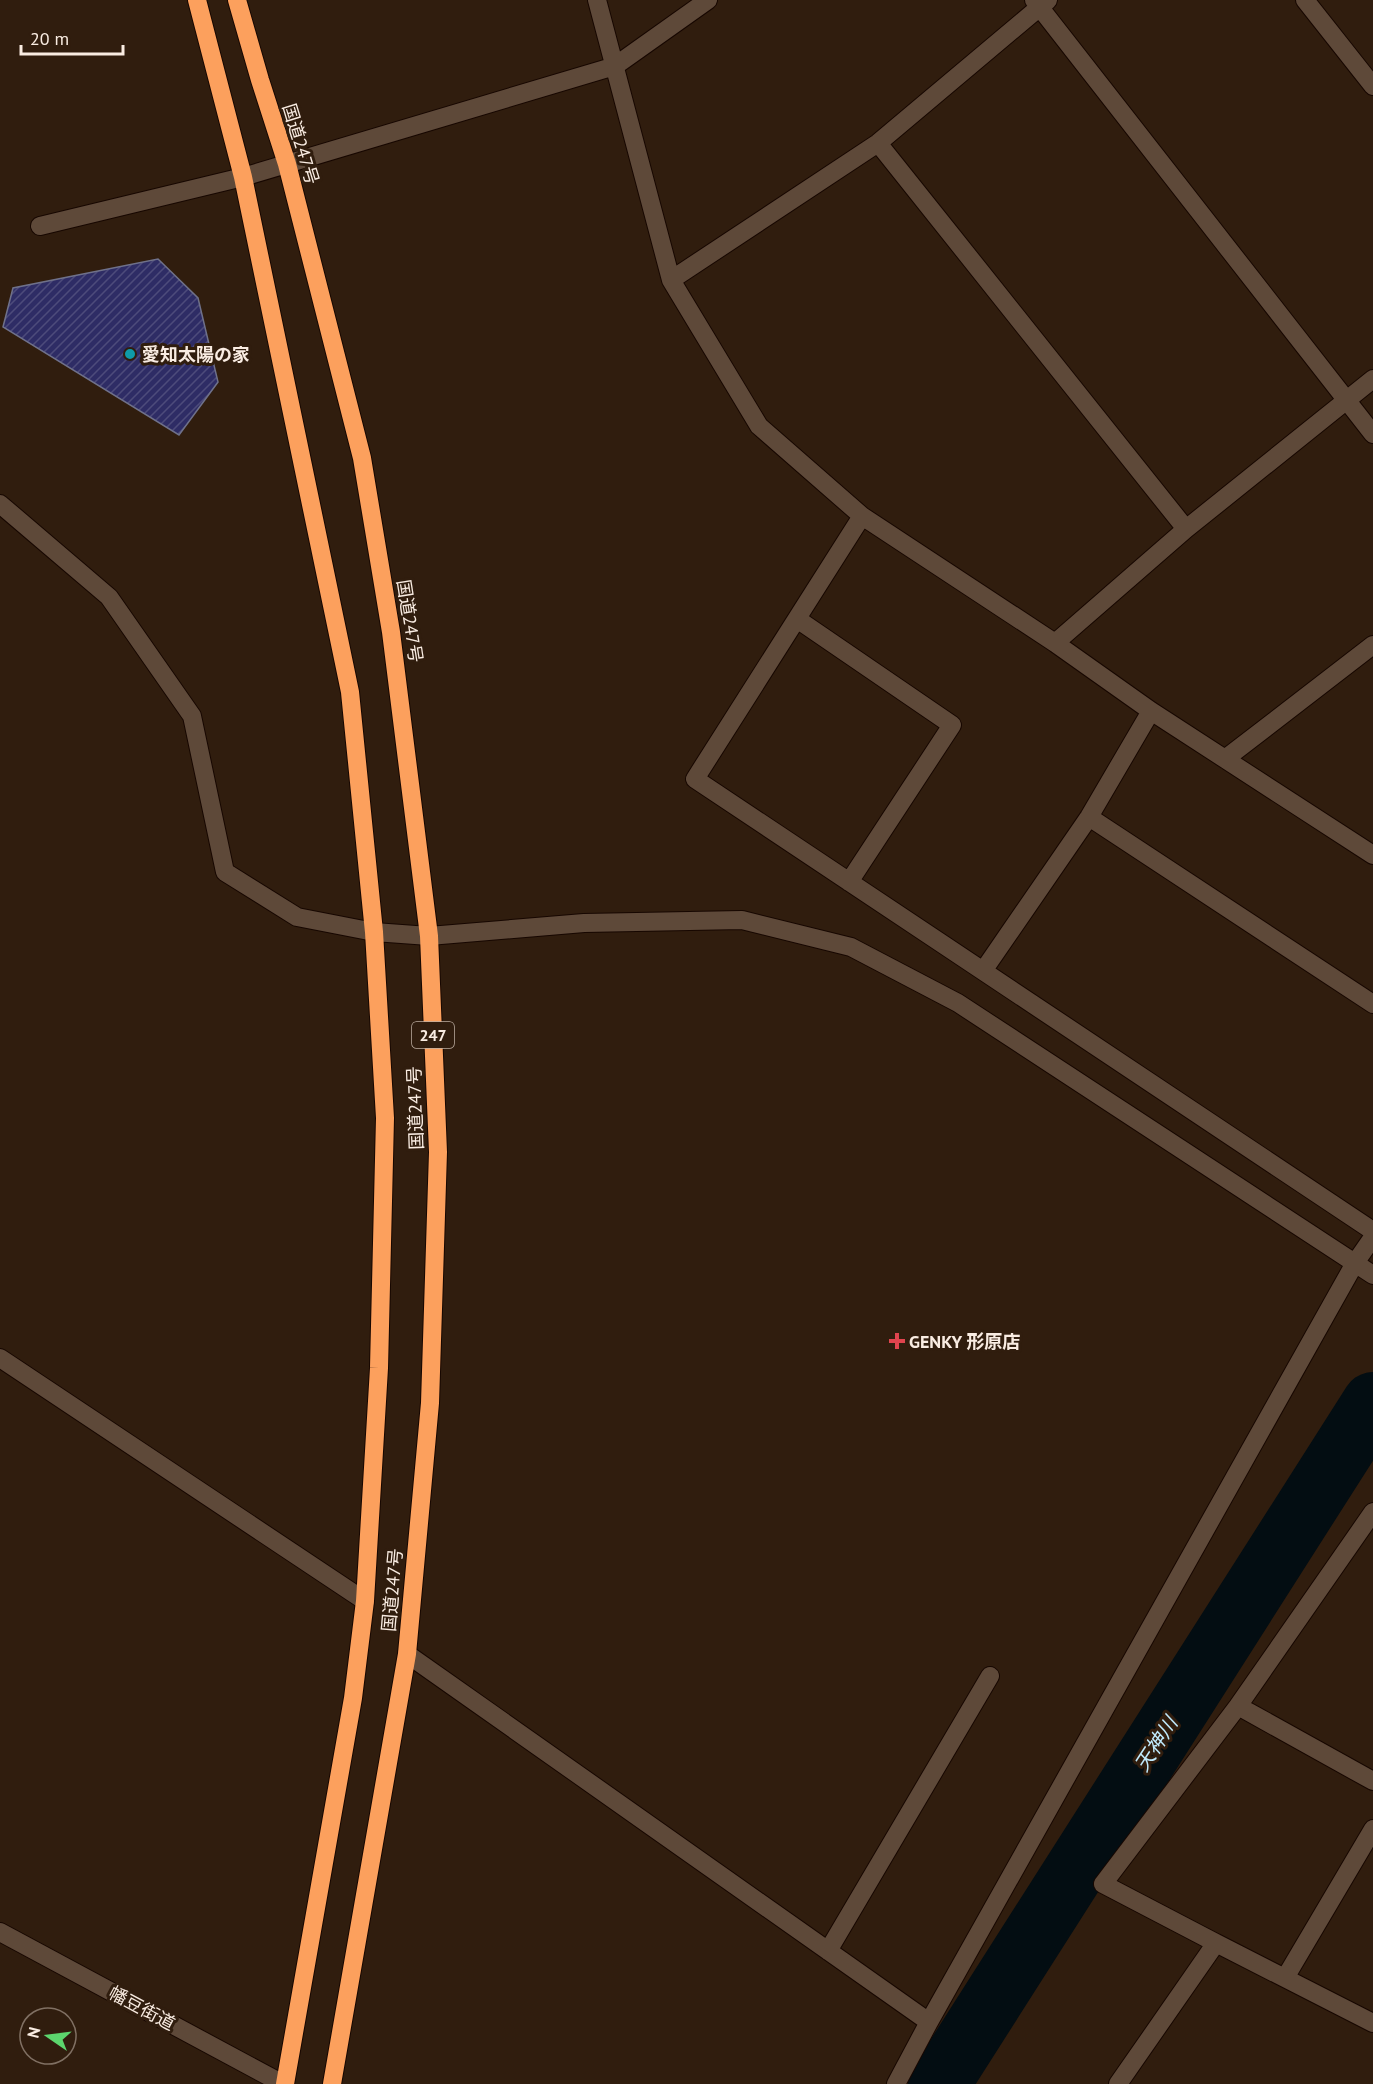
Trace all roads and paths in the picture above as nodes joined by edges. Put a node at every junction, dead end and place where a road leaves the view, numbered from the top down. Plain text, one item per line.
1 (197, 0) edge
2 (237, 0) edge
3 (597, 0) edge
4 (708, 0) edge
5 (1305, 0) edge
6 (1040, 2) edge
7 (615, 66) junction
8 (1373, 86) edge
9 (878, 143) junction
10 (287, 164) junction
11 (243, 177) junction
12 (40, 226) dead end
13 (671, 279) junction
14 (1373, 379) edge
15 (1347, 400) junction
16 (1373, 434) edge
17 (0, 504) edge
18 (862, 516) junction
19 (1186, 529) junction
20 (797, 619) junction
21 (1055, 643) junction
22 (1373, 645) edge
23 (1151, 711) junction
24 (1226, 759) junction
25 (1089, 817) junction
26 (1373, 855) edge
27 (849, 882) junction
28 (374, 932) junction
29 (429, 936) junction
30 (983, 971) junction
31 (1373, 1004) edge
32 (1373, 1231) edge
33 (1373, 1237) edge
34 (1355, 1263) junction
35 (1373, 1275) edge
36 (0, 1358) edge
37 (1373, 1512) edge
38 (365, 1600) junction
39 (407, 1654) junction
40 (990, 1676) dead end
41 (1238, 1706) junction
42 (1373, 1781) edge
43 (1373, 1829) edge
44 (0, 1932) edge
45 (1216, 1943) junction
46 (828, 1951) junction
47 (1285, 1978) junction
48 (929, 2022) junction
49 (1373, 2023) edge
50 (284, 2084) edge
51 (332, 2084) edge
52 (896, 2084) edge
53 (1118, 2084) edge

1 - 11 highway, 国道247号
2 - 10 highway, 国道247号 / 247
3 - 7 street
4 - 7 street
5 - 8 street
6 - 9 street
6 - 15 street
7 - 10 street
7 - 13 street
9 - 13 street
9 - 19 street
10 - 11 street
10 - 29 highway, 国道247号 / 247
11 - 12 street
11 - 28 highway, 国道247号
13 - 18 street
14 - 15 street
15 - 16 street
15 - 19 street
17 - 28 street
18 - 20 street
18 - 21 street
19 - 21 street
20 - 27 street
20 - 27 street
21 - 23 street
22 - 24 street
23 - 24 street
23 - 25 street
24 - 26 street
25 - 30 street
25 - 31 street
27 - 30 street
28 - 29 street
28 - 38 highway, 国道247号
29 - 34 street
29 - 39 highway, 国道247号 / 247
30 - 32 street
33 - 34 street
34 - 35 street
34 - 48 street
36 - 38 street
37 - 41 street
38 - 50 highway, 国道247号
39 - 46 street
39 - 51 highway, 国道247号 / 247
40 - 46 street
41 - 42 street
41 - 45 street
43 - 47 street
44 - 50 street, 幡豆街道
45 - 47 street
45 - 53 street
46 - 48 street
47 - 49 street
48 - 52 street

